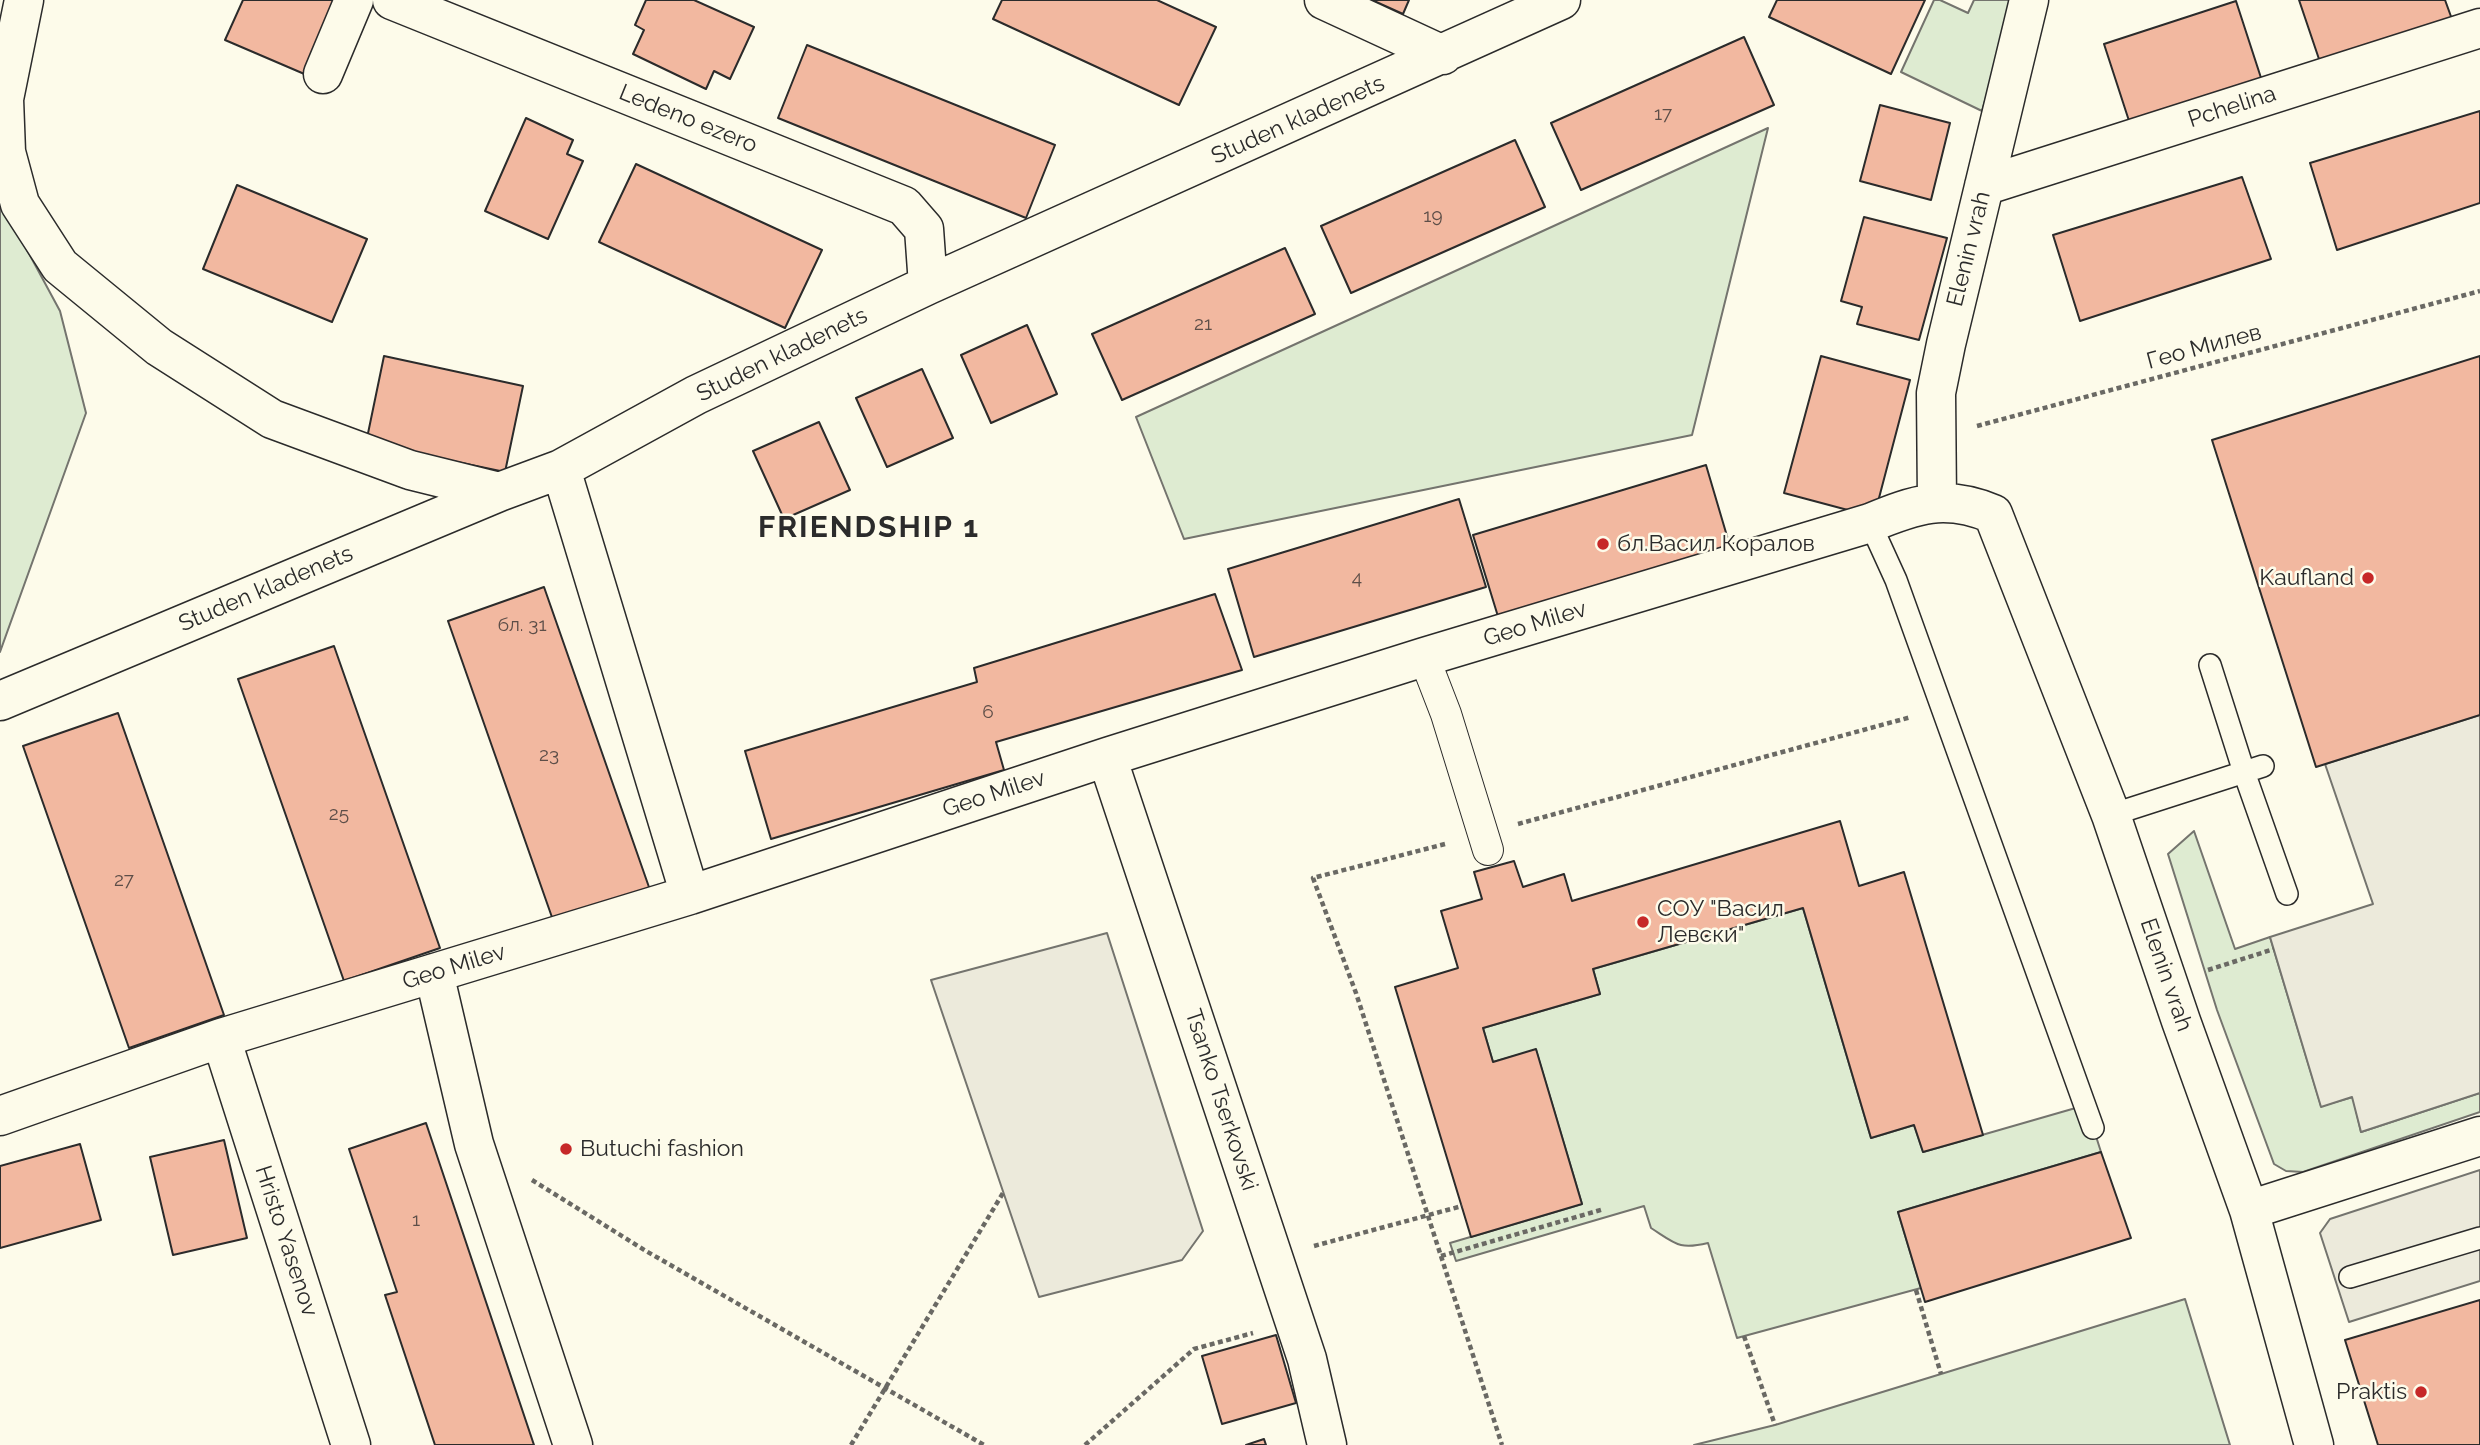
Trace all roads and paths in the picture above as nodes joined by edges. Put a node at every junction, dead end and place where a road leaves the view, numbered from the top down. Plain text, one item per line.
1 (24, 0) edge
2 (354, 0) edge
3 (392, 0) edge
4 (1324, 0) edge
5 (1561, 0) edge
6 (2029, 0) edge
7 (2480, 28) edge
8 (1444, 55) junction
9 (324, 74) dead end
10 (2, 98) edge
11 (1984, 186) junction
12 (928, 285) junction
13 (2480, 291) edge
14 (1937, 436) junction
15 (561, 469) junction
16 (499, 492) junction
17 (1937, 502) junction
18 (1993, 514) joint
19 (1870, 523) junction
20 (1424, 657) junction
21 (2210, 665) dead end
22 (0, 701) edge
23 (1888, 724) dead end
24 (1107, 757) junction
25 (2253, 769) junction
26 (2111, 815) junction
27 (1485, 842) junction
28 (2287, 894) dead end
29 (690, 895) junction
30 (2274, 949) dead end
31 (2206, 971) dead end
32 (434, 973) junction
33 (221, 1038) junction
34 (0, 1116) edge
35 (2093, 1128) dead end
36 (2480, 1136) edge
37 (531, 1180) dead end
38 (1003, 1193) dead end
39 (1462, 1206) dead end
40 (1604, 1209) dead end
41 (2249, 1210) junction
42 (1428, 1214) junction
43 (2480, 1238) edge
44 (1441, 1256) junction
45 (1273, 1258) junction
46 (2350, 1277) dead end
47 (1916, 1290) dead end
48 (1294, 1321) junction
49 (1744, 1336) dead end
50 (1941, 1374) dead end
51 (885, 1388) junction
52 (1775, 1425) dead end
53 (351, 1445) edge
54 (573, 1445) edge
55 (851, 1445) edge
56 (984, 1445) edge
57 (1085, 1445) edge
58 (1327, 1445) edge
59 (1502, 1445) edge
60 (2314, 1445) edge

1 - 10 street
2 - 9 street
3 - 12 street, Ledeno ezero
4 - 8 street
5 - 8 street, Studen kladenets
6 - 11 street, Elenin vrah
7 - 11 street, Pchelina
8 - 12 street, Studen kladenets
10 - 16 street
11 - 14 street, Elenin vrah
12 - 15 street, Studen kladenets
13 - 14 path, Гео Милев
14 - 17 street, Elenin vrah
15 - 16 street, Studen kladenets
15 - 29 street
16 - 22 street, Studen kladenets
17 - 18 street, Geo Milev
17 - 19 street, Geo Milev
18 - 26 street, Elenin vrah
19 - 20 street, Geo Milev
19 - 35 lane
20 - 24 street, Geo Milev
20 - 27 street
21 - 25 lane
23 - 27 path
24 - 29 street, Geo Milev
24 - 45 street, Tsanko Tserkovski
25 - 26 lane
25 - 28 lane
26 - 41 street, Elenin vrah
27 - 42 path
29 - 32 street, Geo Milev
30 - 31 path
32 - 33 street, Geo Milev
32 - 54 street
33 - 34 street, Geo Milev
33 - 53 street, Hristo Yasenov
36 - 41 street
37 - 51 path
38 - 51 path
39 - 42 path
40 - 44 path
41 - 60 street, Elenin vrah
42 - 44 path
42 - 45 path
43 - 46 lane
44 - 59 path
45 - 48 street, Tsanko Tserkovski
47 - 50 path
48 - 57 path
48 - 58 street, Tsanko Tserkovski
49 - 52 path
51 - 55 path
51 - 56 path

